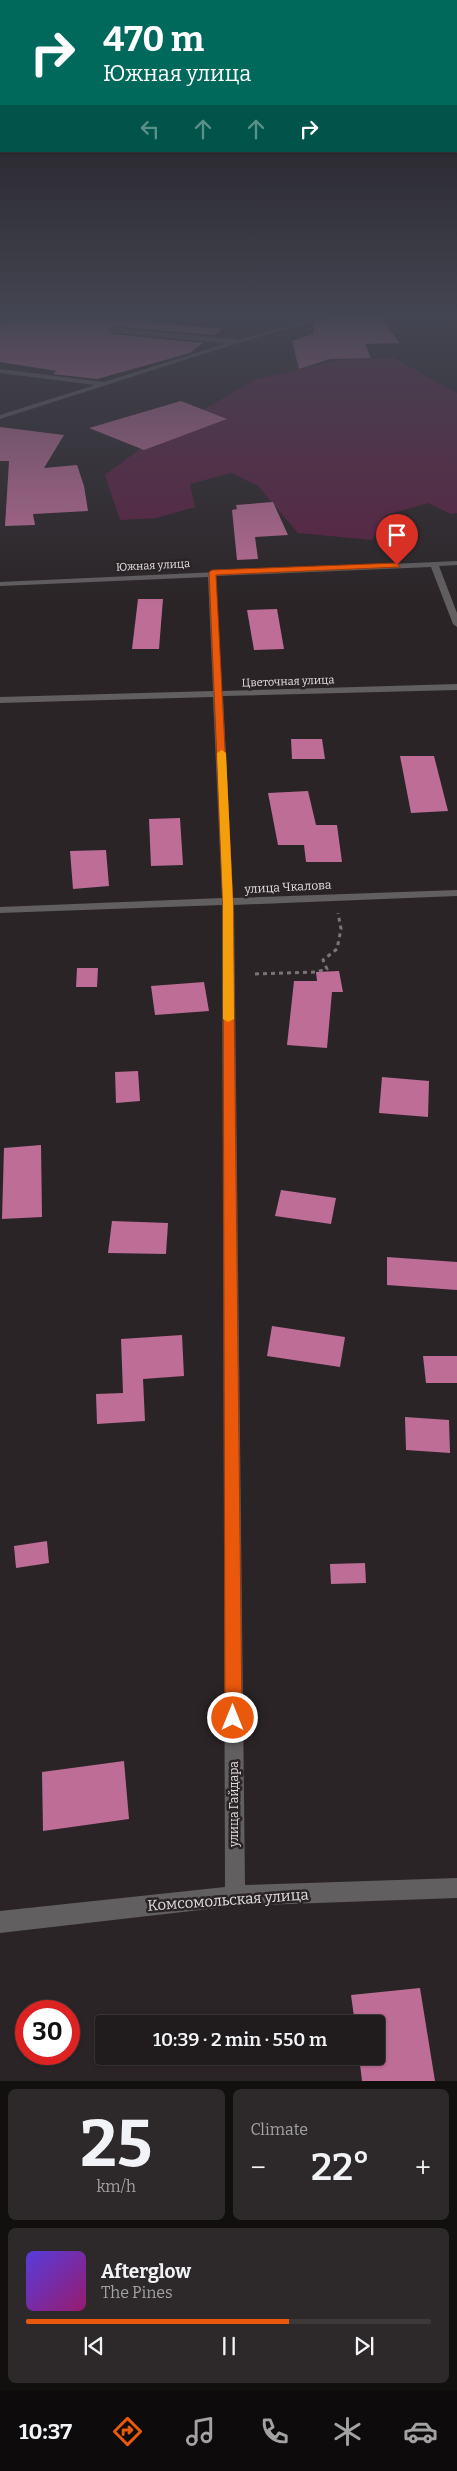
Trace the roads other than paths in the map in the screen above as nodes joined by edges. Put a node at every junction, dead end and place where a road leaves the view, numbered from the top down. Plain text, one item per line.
1 (16, 413) edge
2 (0, 418) edge
3 (457, 563) edge
4 (434, 564) junction
5 (212, 572) junction
6 (0, 584) edge
7 (457, 624) edge
8 (457, 687) edge
9 (220, 694) junction
10 (0, 700) edge
11 (457, 893) edge
12 (228, 903) junction
13 (0, 910) edge
14 (457, 1888) edge
15 (235, 1896) junction
16 (0, 1922) edge

1 - 2 street
3 - 4 street, Южная улица
4 - 5 street, Южная улица
4 - 7 street
5 - 6 street, Южная улица
5 - 9 street, улица Гайдара
8 - 9 street, Цветочная улица
9 - 10 street, Цветочная улица
9 - 12 street, улица Гайдара
11 - 12 street, улица Чкалова
12 - 13 street, улица Чкалова
12 - 15 street, улица Гайдара
14 - 15 street, Комсомольская улица
15 - 16 street, Комсомольская улица

